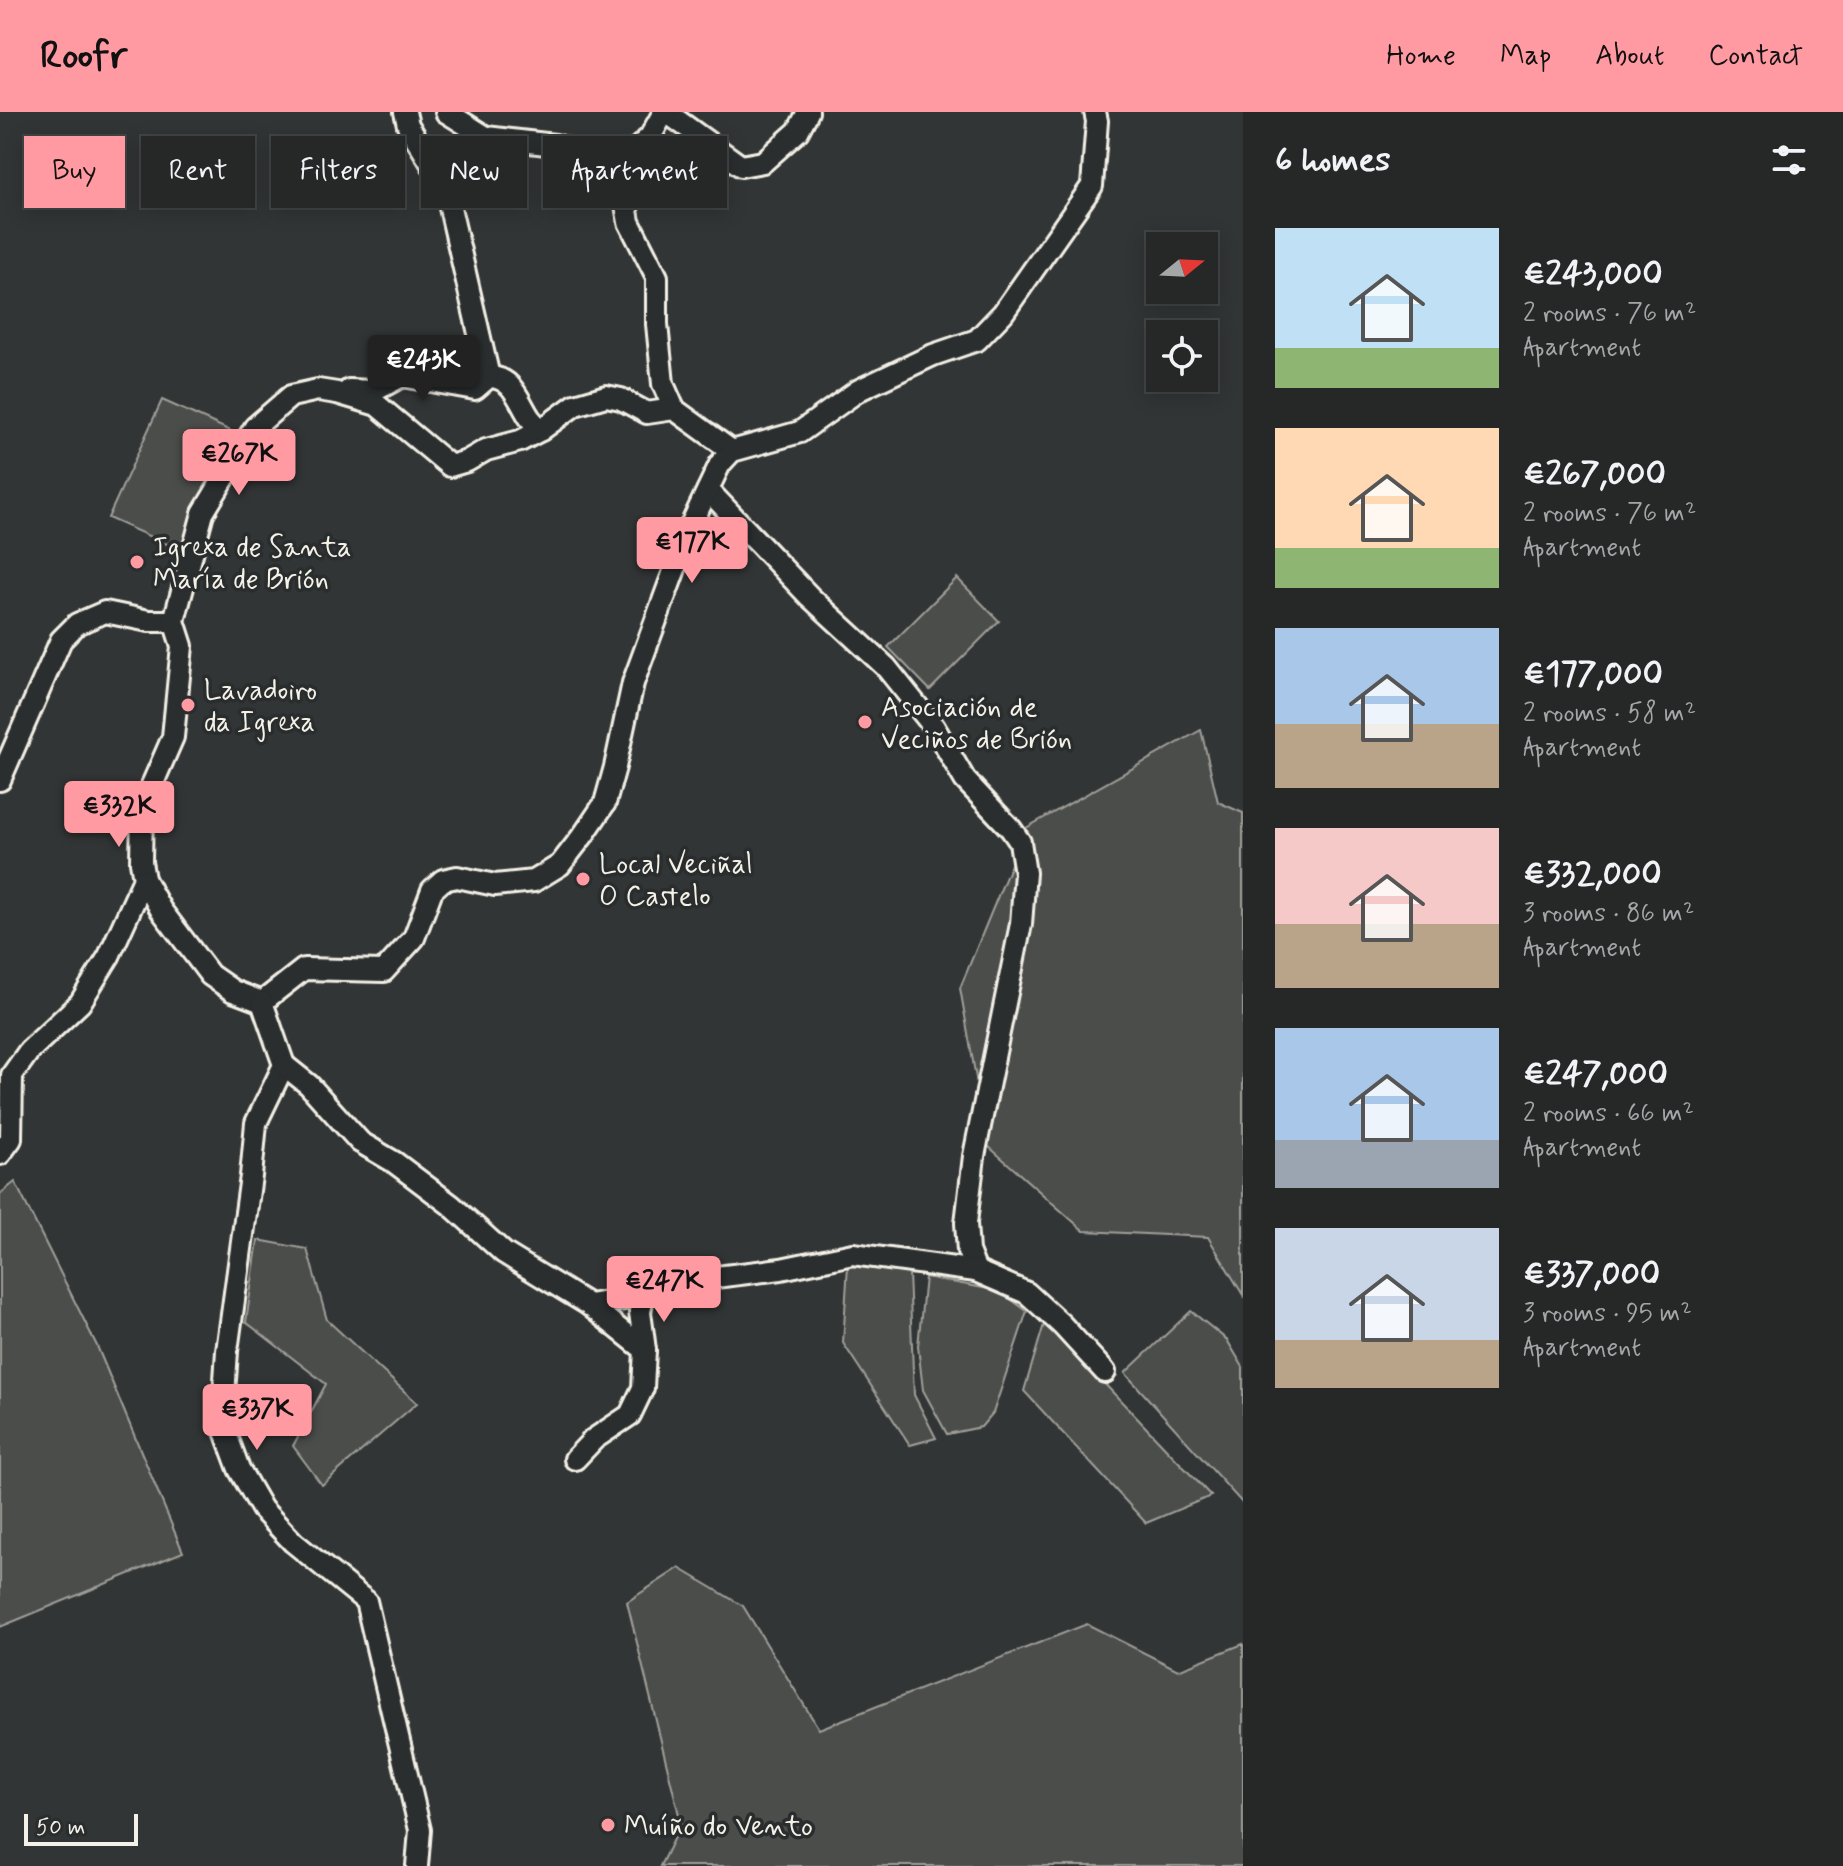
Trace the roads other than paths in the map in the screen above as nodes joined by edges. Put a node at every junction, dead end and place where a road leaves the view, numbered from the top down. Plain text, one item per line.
1 (405, 112) edge
2 (446, 112) edge
3 (665, 112) edge
4 (808, 112) edge
5 (1095, 112) edge
6 (651, 136) edge
7 (543, 144) edge
8 (627, 208) edge
9 (489, 377) junction
10 (337, 393) junction
11 (674, 409) junction
12 (541, 430) junction
13 (732, 451) junction
14 (708, 490) junction
15 (174, 621) junction
16 (0, 780) edge
17 (144, 879) junction
18 (262, 1002) junction
19 (284, 1065) junction
20 (0, 1154) edge
21 (976, 1271) junction
22 (643, 1296) junction
23 (589, 1305) junction
24 (645, 1350) junction
25 (1105, 1372) dead end
26 (575, 1459) dead end
27 (417, 1866) edge

1 - 9 street
2 - 7 street
3 - 4 street
3 - 6 street
5 - 13 street
8 - 11 street
9 - 10 street
9 - 12 street
10 - 12 street
10 - 15 street
11 - 12 street
11 - 13 street
13 - 14 street
14 - 18 street
14 - 21 street
15 - 16 street
15 - 17 street
17 - 18 street
17 - 20 street
18 - 19 street
19 - 23 street
19 - 27 street
21 - 22 street
21 - 25 street
22 - 23 street
22 - 24 street
23 - 24 street
24 - 26 street

